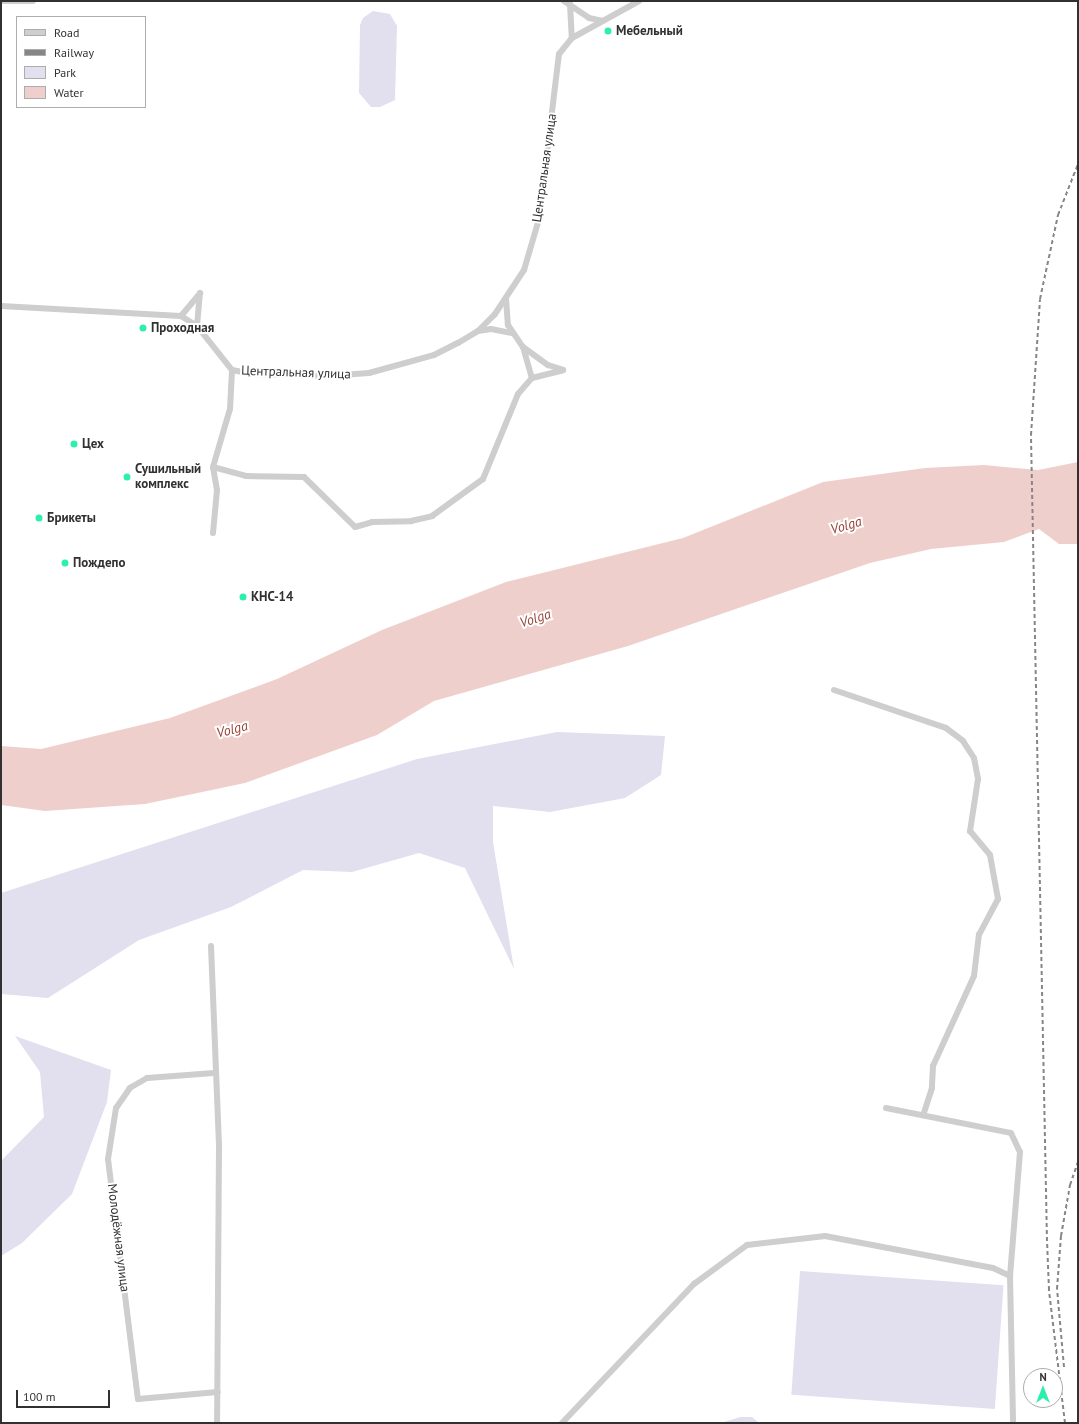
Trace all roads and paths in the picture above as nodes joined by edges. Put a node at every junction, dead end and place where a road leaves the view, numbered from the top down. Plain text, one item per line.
1 (1, 1) edge
2 (33, 1) edge
3 (564, 1) edge
4 (639, 1) edge
5 (570, 3) edge
6 (603, 20) junction
7 (572, 38) junction
8 (506, 298) junction
9 (1, 306) edge
10 (181, 316) junction
11 (197, 326) junction
12 (478, 331) junction
13 (512, 334) junction
14 (523, 347) junction
15 (232, 370) junction
16 (532, 378) junction
17 (213, 467) junction
18 (213, 533) dead end
19 (834, 690) dead end
20 (211, 946) dead end
21 (214, 1073) junction
22 (886, 1108) dead end
23 (923, 1115) junction
24 (1010, 1276) junction
25 (218, 1392) junction
26 (216, 1423) edge
27 (562, 1423) edge
28 (1013, 1423) edge

1 - 2 street
3 - 5 street
4 - 6 street, Центральная улица
5 - 6 street
5 - 7 street
6 - 7 street, Центральная улица
7 - 8 street, Центральная улица
8 - 12 street, Центральная улица
8 - 13 street
9 - 10 street, Центральная улица
10 - 11 street, Центральная улица
10 - 11 street
11 - 15 street, Центральная улица
12 - 13 street
12 - 15 street, Центральная улица
13 - 14 street
14 - 16 street
14 - 16 street
15 - 17 street
16 - 17 street
17 - 18 street
19 - 23 street
20 - 21 street
21 - 25 street
21 - 25 street, Молодёжная улица
22 - 23 street
23 - 24 street
24 - 27 street
24 - 28 street
25 - 26 street

